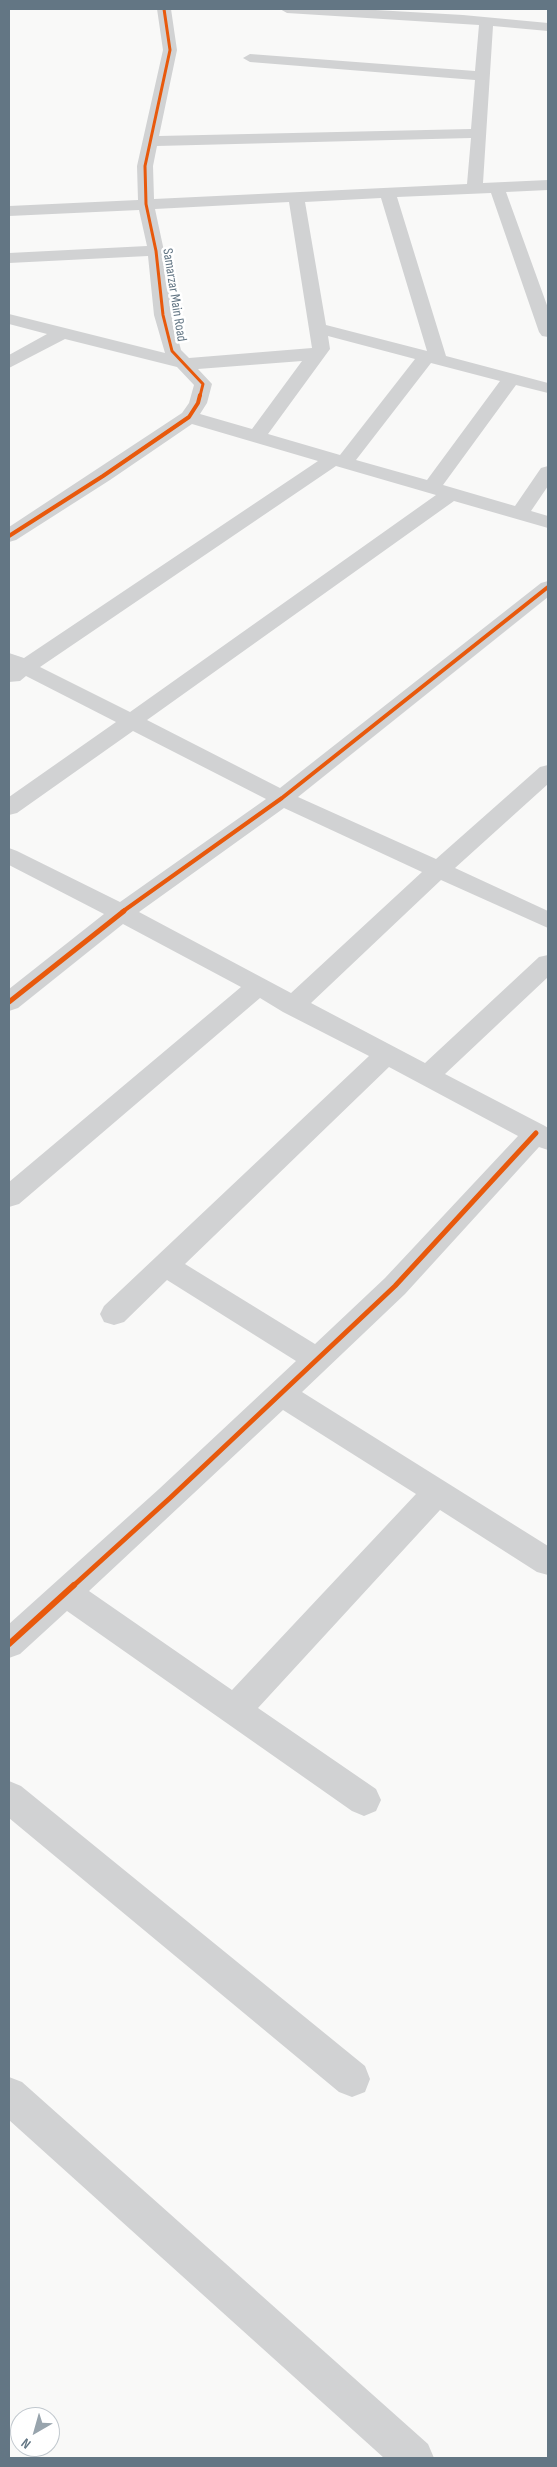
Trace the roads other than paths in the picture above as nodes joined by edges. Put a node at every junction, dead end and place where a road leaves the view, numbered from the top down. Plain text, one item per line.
1 (164, 9) edge
2 (287, 9) edge
3 (329, 10) edge
4 (465, 14) edge
5 (486, 22) junction
6 (548, 27) edge
7 (250, 58) dead end
8 (483, 76) junction
9 (479, 133) junction
10 (152, 141) junction
11 (548, 185) edge
12 (497, 188) junction
13 (475, 189) junction
14 (388, 193) junction
15 (296, 197) junction
16 (146, 204) junction
17 (9, 212) edge
18 (156, 251) junction
19 (9, 258) edge
20 (9, 319) edge
21 (317, 328) junction
22 (65, 332) junction
23 (548, 332) edge
24 (316, 355) junction
25 (432, 357) junction
26 (9, 363) edge
27 (186, 364) junction
28 (512, 378) junction
29 (548, 388) edge
30 (189, 417) junction
31 (256, 436) junction
32 (339, 461) junction
33 (548, 472) edge
34 (431, 488) junction
35 (451, 494) junction
36 (520, 514) junction
37 (548, 522) edge
38 (9, 536) edge
39 (548, 587) edge
40 (14, 668) edge
41 (129, 721) junction
42 (548, 772) edge
43 (282, 798) junction
44 (9, 808) edge
45 (9, 856) edge
46 (438, 870) junction
47 (121, 913) junction
48 (548, 920) edge
49 (548, 963) edge
50 (257, 987) junction
51 (9, 1002) edge
52 (292, 1006) junction
53 (386, 1055) junction
54 (427, 1076) junction
55 (542, 1136) edge
56 (9, 1196) edge
57 (165, 1265) junction
58 (114, 1314) dead end
59 (317, 1360) junction
60 (281, 1394) junction
61 (436, 1493) junction
62 (548, 1562) edge
63 (66, 1593) junction
64 (9, 1644) edge
65 (234, 1710) junction
66 (9, 1797) edge
67 (364, 1800) dead end
68 (352, 2079) dead end
69 (9, 2095) edge
70 (414, 2458) edge

1 - 10 street, Samarzar Main Road
2 - 3 street
3 - 4 street
4 - 5 street
5 - 6 street
5 - 8 street
7 - 8 street
8 - 9 street
9 - 10 street
9 - 13 street
10 - 16 street, Samarzar Main Road
11 - 12 street
12 - 13 street
12 - 23 street
13 - 14 street
14 - 15 street
14 - 25 street
15 - 16 street
15 - 21 street
16 - 17 street
16 - 18 street, Samarzar Main Road
18 - 19 street
18 - 27 street, Samarzar Main Road
20 - 22 street
21 - 24 street
21 - 25 street
22 - 26 street
22 - 27 street
24 - 27 street
24 - 31 street
25 - 28 street
25 - 32 street
27 - 30 street, Samarzar Main Road
28 - 29 street
28 - 34 street
30 - 31 street
30 - 38 street, Samarzar Main Road
31 - 32 street
32 - 34 street
32 - 40 street
33 - 36 street
34 - 35 street
35 - 36 street
35 - 41 street
36 - 37 street
39 - 43 street
40 - 41 street
41 - 43 street
41 - 44 street
42 - 46 street
43 - 46 street
43 - 47 street
45 - 47 street
46 - 48 street
46 - 52 street
47 - 50 street
47 - 51 street
49 - 54 street
50 - 52 street
50 - 56 street
52 - 53 street
53 - 54 street
53 - 57 street
54 - 55 street
55 - 59 street
57 - 58 street
57 - 59 street
59 - 60 street
60 - 61 street
60 - 63 street
61 - 62 street
61 - 65 street
63 - 64 street
63 - 65 street
65 - 67 street
66 - 68 street
69 - 70 street

